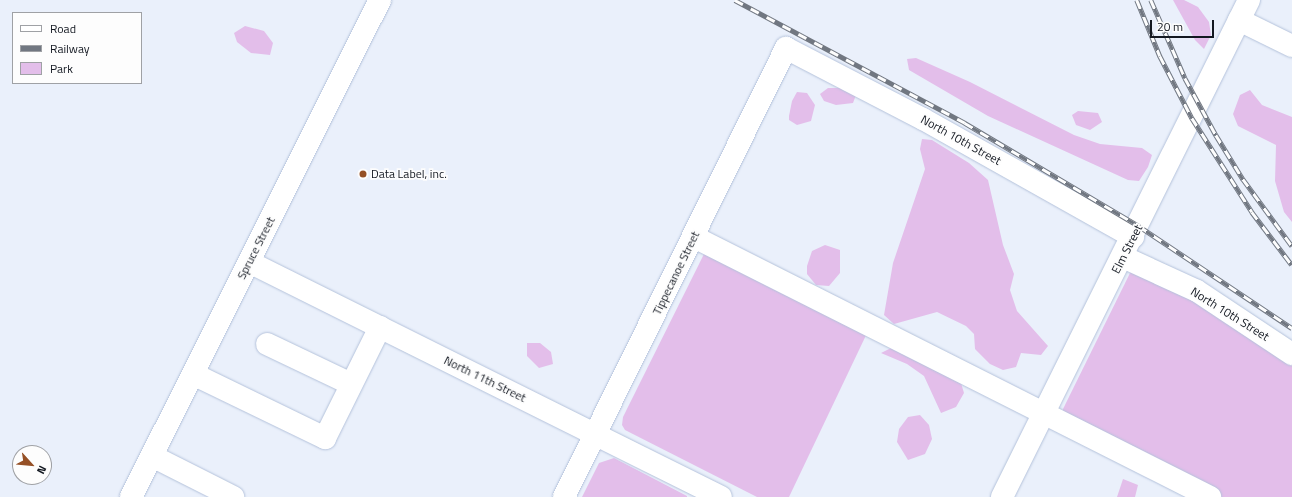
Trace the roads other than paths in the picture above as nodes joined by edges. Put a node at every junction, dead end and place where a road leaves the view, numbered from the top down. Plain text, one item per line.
1 (380, 0) edge
2 (1249, 0) edge
3 (1239, 20) junction
4 (1292, 46) edge
5 (786, 48) joint
6 (694, 236) junction
7 (1133, 237) junction
8 (1123, 257) junction
9 (249, 262) junction
10 (380, 327) junction
11 (267, 344) dead end
12 (1292, 354) edge
13 (193, 374) junction
14 (351, 384) junction
15 (1044, 413) junction
16 (596, 434) junction
17 (152, 456) junction
18 (132, 497) edge
19 (233, 497) edge
20 (564, 497) edge
21 (721, 497) edge
22 (1002, 497) edge
23 (1210, 497) edge

1 - 9 street, Spruce Street
2 - 3 street, Elm Street
3 - 4 street
3 - 7 street, Elm Street
5 - 6 street, Tippecanoe Street
5 - 7 street, North 10th Street
6 - 15 street
6 - 16 street, Tippecanoe Street
7 - 8 street, Elm Street
8 - 12 street, North 10th Street
8 - 15 street, Elm Street
9 - 10 street, North 11th Street
9 - 13 street, Spruce Street
10 - 14 street
10 - 16 street, North 11th Street
11 - 14 street
13 - 14 street
13 - 17 street, Spruce Street
15 - 22 street, Elm Street
15 - 23 street
16 - 20 street, Tippecanoe Street
16 - 21 street, North 11th Street
17 - 18 street, Spruce Street
17 - 19 street

